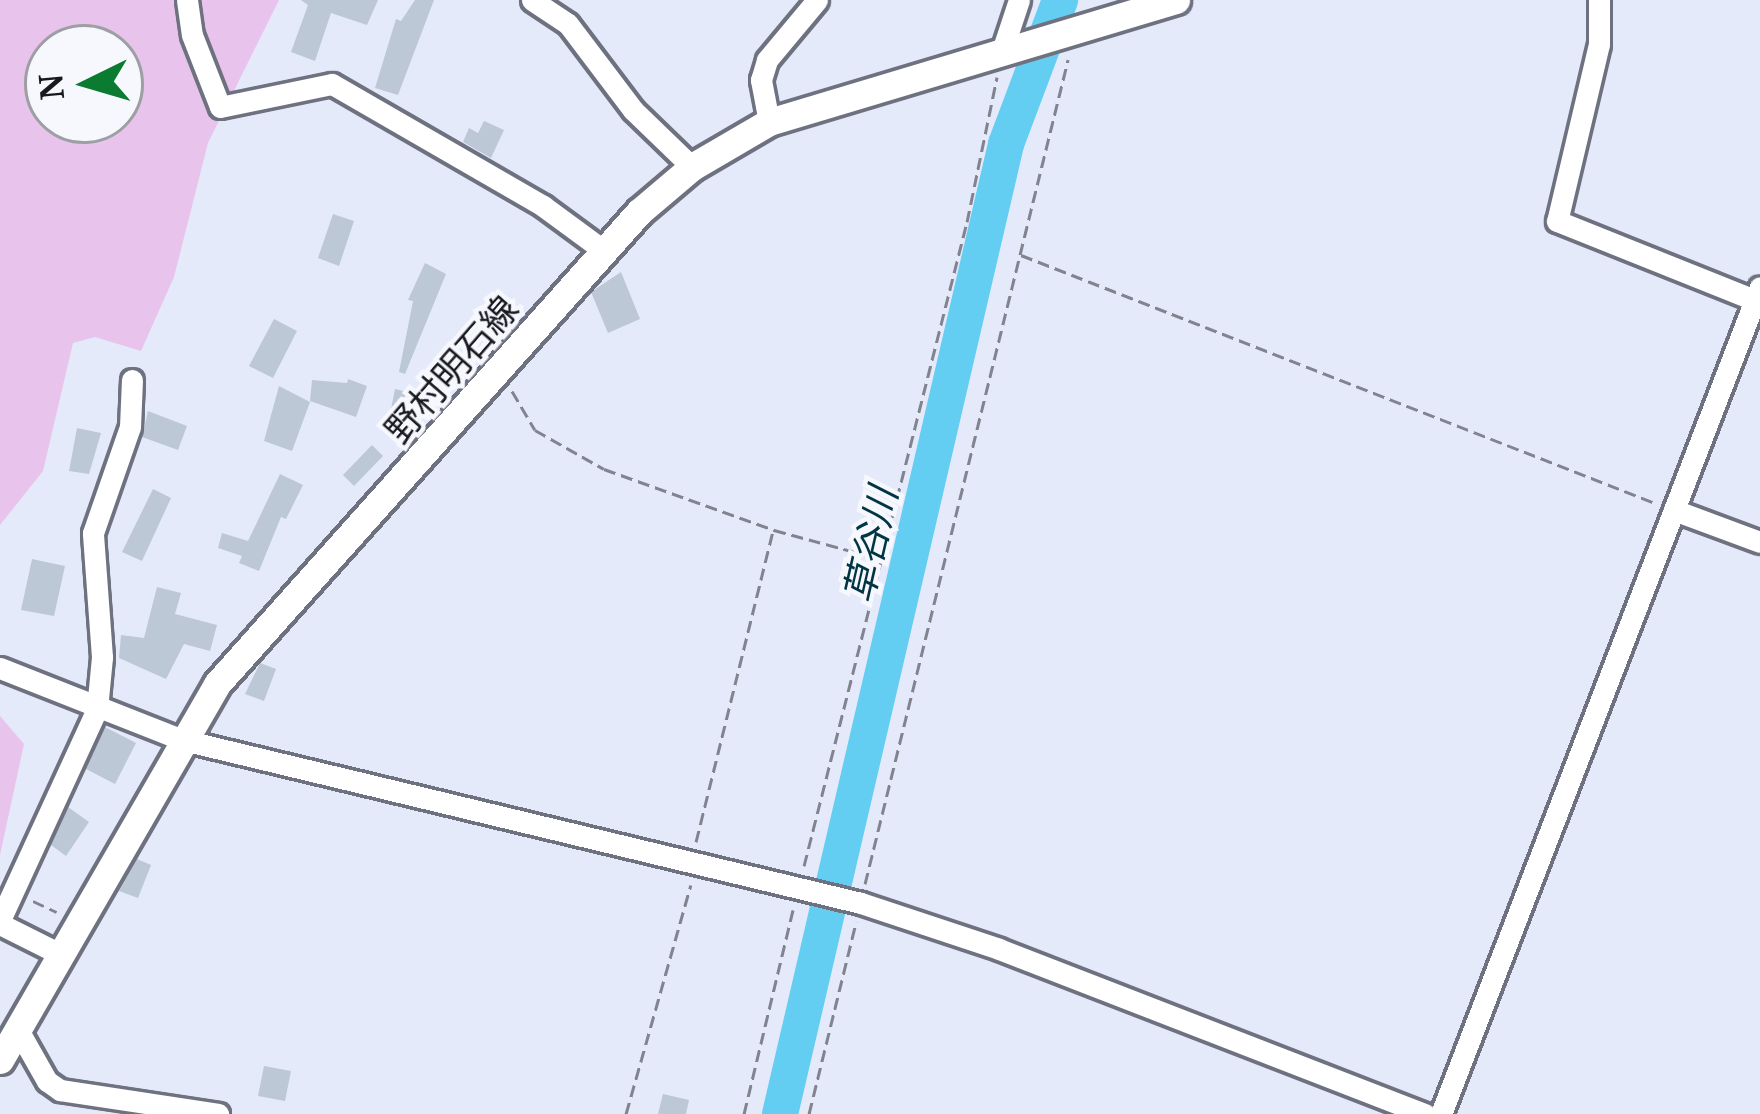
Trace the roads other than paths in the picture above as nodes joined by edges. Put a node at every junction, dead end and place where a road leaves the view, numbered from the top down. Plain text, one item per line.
1 (187, 0) edge
2 (532, 0) edge
3 (817, 0) edge
4 (1019, 0) edge
5 (1176, 0) edge
6 (1599, 0) edge
7 (1002, 52) junction
8 (769, 122) junction
9 (692, 167) junction
10 (603, 250) junction
11 (1758, 294) edge
12 (132, 380) dead end
13 (1674, 510) junction
14 (1760, 542) edge
15 (0, 668) edge
16 (97, 709) junction
17 (183, 740) junction
18 (0, 922) edge
19 (60, 954) junction
20 (17, 1028) junction
21 (1, 1057) edge
22 (218, 1114) edge
23 (1426, 1114) edge
24 (1441, 1114) edge

1 - 10 street
2 - 9 street
3 - 8 street
4 - 7 street
5 - 7 main road, 野村明石線
6 - 11 street
7 - 8 main road, 野村明石線
8 - 9 main road, 野村明石線
9 - 10 main road, 野村明石線
10 - 17 main road, 野村明石線
11 - 13 street
12 - 16 street
13 - 14 street
13 - 24 street
15 - 16 street
16 - 17 street
16 - 18 street
17 - 19 main road, 野村明石線
17 - 23 street
18 - 19 street
19 - 20 main road, 野村明石線
20 - 21 main road, 野村明石線
20 - 22 street

